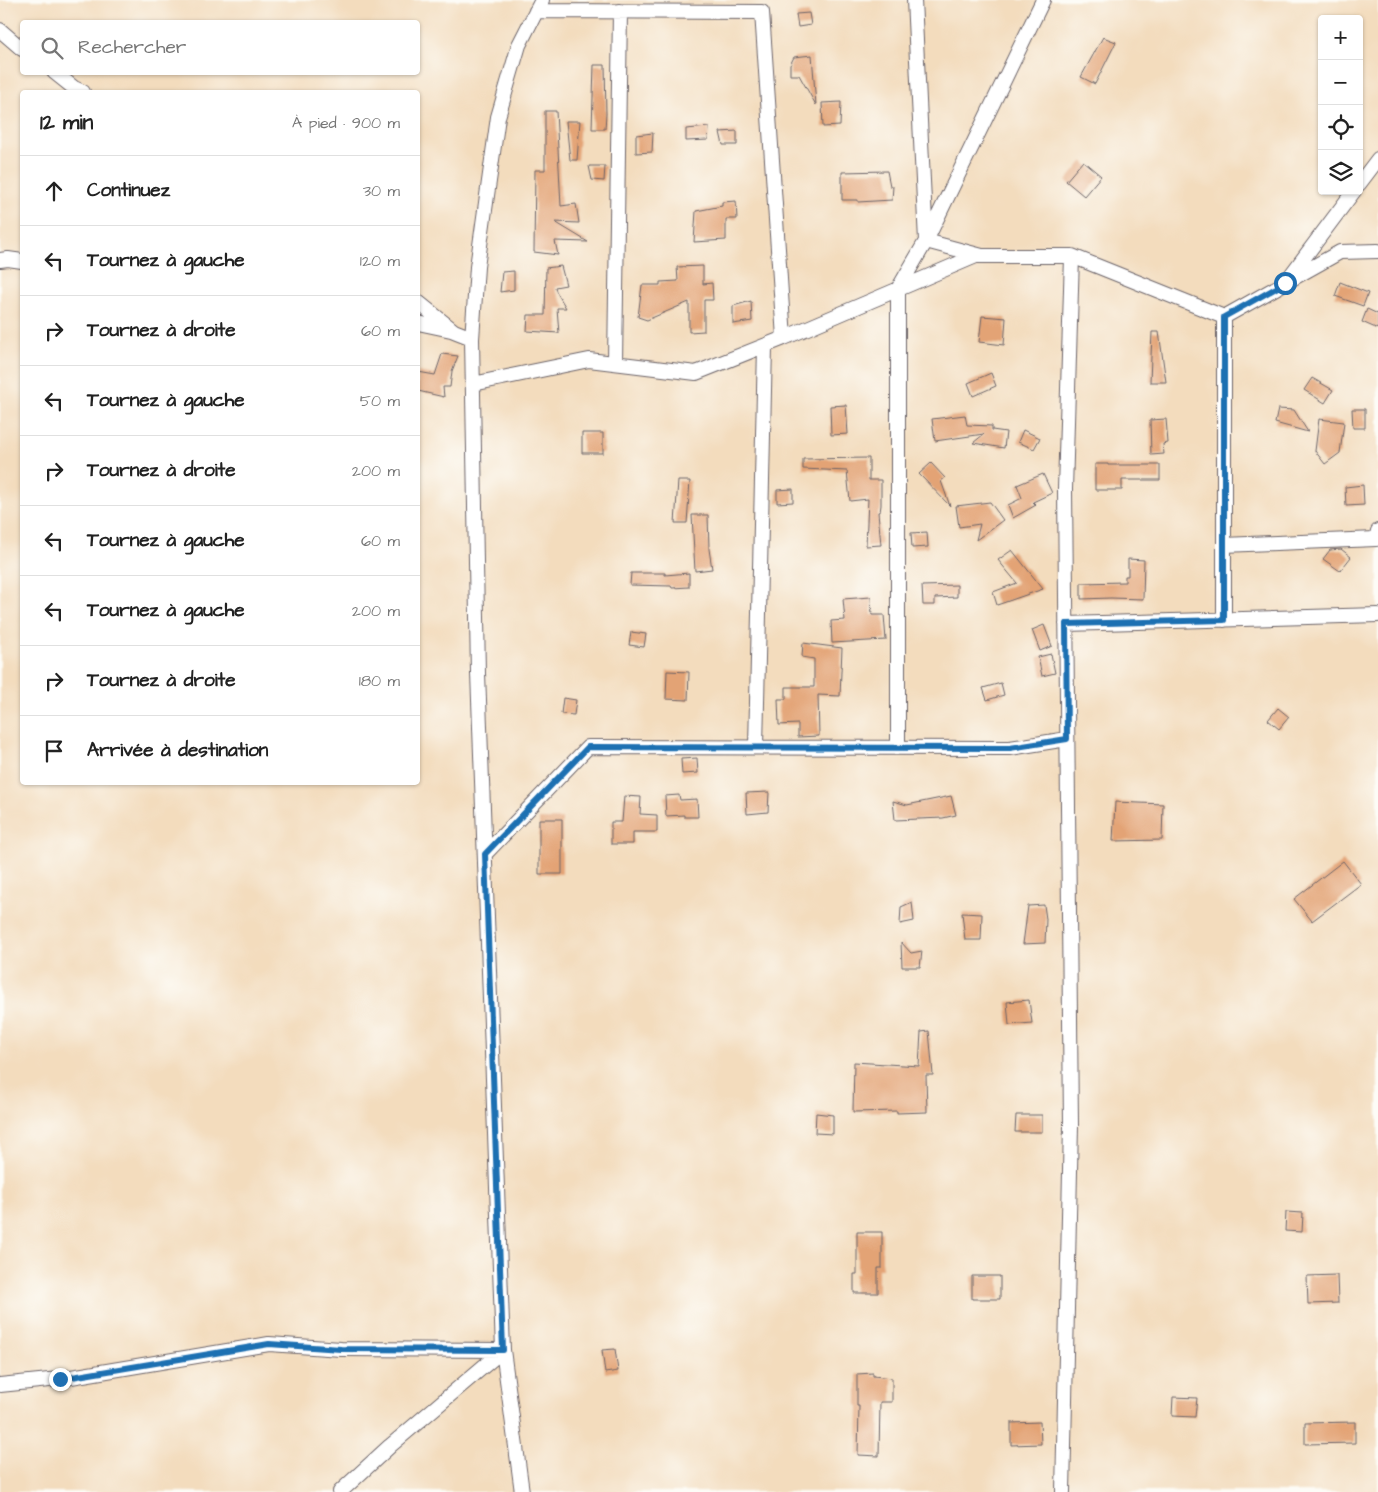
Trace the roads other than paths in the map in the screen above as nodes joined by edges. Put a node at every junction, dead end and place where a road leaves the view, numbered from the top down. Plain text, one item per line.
1 (914, 0) edge
2 (1043, 0) edge
3 (539, 5) edge
4 (620, 11) junction
5 (0, 30) edge
6 (20, 47) edge
7 (58, 75) edge
8 (80, 90) edge
9 (1378, 159) edge
10 (1363, 179) edge
11 (1351, 195) edge
12 (926, 241) junction
13 (1378, 250) edge
14 (983, 256) junction
15 (1072, 256) junction
16 (3, 259) edge
17 (20, 261) edge
18 (1285, 283) junction
19 (898, 289) junction
20 (420, 304) edge
21 (1224, 317) junction
22 (420, 323) edge
23 (454, 331) junction
24 (472, 338) junction
25 (784, 338) junction
26 (765, 346) junction
27 (615, 363) junction
28 (473, 384) junction
29 (1377, 535) edge
30 (1224, 545) junction
31 (1378, 615) edge
32 (1224, 620) junction
33 (1066, 624) junction
34 (1067, 739) junction
35 (756, 747) junction
36 (898, 748) junction
37 (485, 854) junction
38 (503, 1350) junction
39 (0, 1385) edge
40 (340, 1492) edge
41 (522, 1492) edge
42 (1063, 1492) edge

1 - 12 street
2 - 12 street
3 - 4 street
3 - 24 street
4 - 25 street
4 - 27 street
5 - 6 street
7 - 8 street
9 - 10 street
11 - 18 street
12 - 14 street
12 - 19 street
13 - 18 street
14 - 15 street
14 - 19 street
15 - 21 street
15 - 33 street
16 - 17 street
18 - 21 street
19 - 25 street
19 - 36 street
20 - 23 street
21 - 30 street
22 - 23 street
23 - 24 street
24 - 28 street
25 - 26 street
26 - 27 street
26 - 35 street
27 - 28 street
28 - 37 street
29 - 30 street
30 - 32 street
31 - 32 street
32 - 33 street
33 - 34 street
34 - 36 street
34 - 42 street
35 - 36 street
35 - 37 street
37 - 38 street
38 - 39 street
38 - 40 street
38 - 41 street

